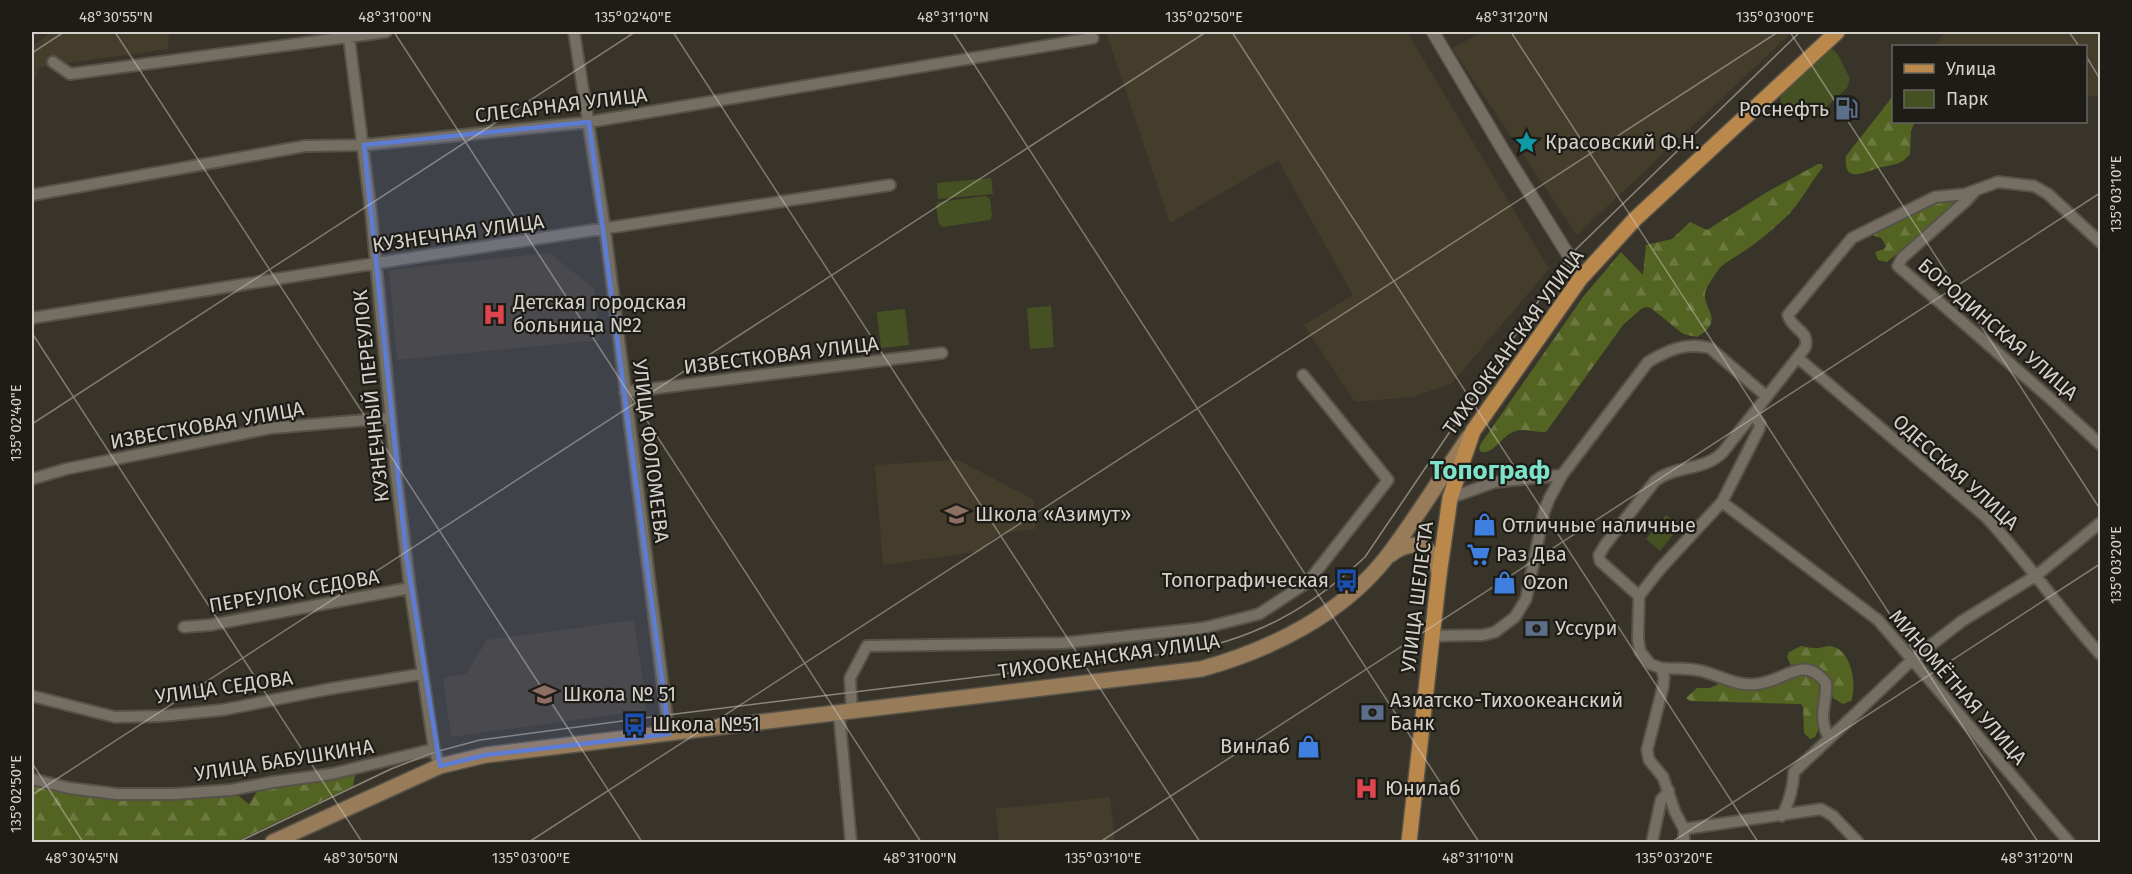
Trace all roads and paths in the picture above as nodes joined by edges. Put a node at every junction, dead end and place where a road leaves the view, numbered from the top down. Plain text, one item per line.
1 (386, 32) edge
2 (574, 32) edge
3 (1433, 32) edge
4 (1837, 32) edge
5 (349, 38) junction
6 (1093, 38) dead end
7 (53, 62) dead end
8 (589, 122) junction
9 (364, 145) junction
10 (890, 185) dead end
11 (1975, 190) junction
12 (32, 195) edge
13 (605, 230) junction
14 (2100, 242) edge
15 (376, 263) junction
16 (1580, 279) junction
17 (32, 318) edge
18 (942, 353) dead end
19 (1797, 358) junction
20 (1303, 375) dead end
21 (625, 392) junction
22 (1766, 396) junction
23 (1753, 414) junction
24 (390, 418) junction
25 (1473, 431) junction
26 (2100, 444) edge
27 (1562, 475) junction
28 (32, 478) edge
29 (1450, 498) junction
30 (1722, 502) junction
31 (2100, 523) edge
32 (1386, 558) junction
33 (1439, 575) junction
34 (2037, 575) junction
35 (410, 588) junction
36 (1639, 596) junction
37 (184, 627) dead end
38 (1432, 636) junction
39 (2100, 654) edge
40 (1913, 659) junction
41 (1660, 668) junction
42 (422, 674) junction
43 (32, 696) edge
44 (845, 712) junction
45 (669, 734) junction
46 (1829, 738) junction
47 (434, 749) junction
48 (440, 766) junction
49 (32, 779) edge
50 (1669, 790) junction
51 (1782, 816) junction
52 (1684, 829) junction
53 (273, 843) edge
54 (851, 843) edge
55 (1409, 843) edge
56 (1652, 843) edge
57 (1684, 843) edge
58 (1858, 843) edge
59 (2069, 843) edge

1 - 5 street
2 - 8 street, УЛИЦА ФОЛОМЕЕВА
3 - 16 street
4 - 16 main road, ТИХООКЕАНСКАЯ УЛИЦА
5 - 7 street
5 - 9 street, КУЗНЕЧНЫЙ ПЕРЕУЛОК
6 - 8 street, СЛЕСАРНАЯ УЛИЦА
8 - 9 street, СЛЕСАРНАЯ УЛИЦА
8 - 13 street, УЛИЦА ФОЛОМЕЕВА
9 - 12 street, СЛЕСАРНАЯ УЛИЦА
9 - 15 street, КУЗНЕЧНЫЙ ПЕРЕУЛОК
10 - 13 street, КУЗНЕЧНАЯ УЛИЦА
11 - 14 street
11 - 19 street
11 - 26 street, БОРОДИНСКАЯ УЛИЦА
13 - 15 street, КУЗНЕЧНАЯ УЛИЦА
13 - 21 street, УЛИЦА ФОЛОМЕЕВА
15 - 17 street, КУЗНЕЧНАЯ УЛИЦА
15 - 24 street, КУЗНЕЧНЫЙ ПЕРЕУЛОК
16 - 25 main road, ТИХООКЕАНСКАЯ УЛИЦА
18 - 21 street, ИЗВЕСТКОВАЯ УЛИЦА
19 - 22 street
19 - 34 street, ОДЕССКАЯ УЛИЦА
20 - 44 street
21 - 45 street, УЛИЦА ФОЛОМЕЕВА
22 - 23 street
22 - 27 street
23 - 30 street
23 - 36 street
24 - 28 street, ИЗВЕСТКОВАЯ УЛИЦА
24 - 35 street, КУЗНЕЧНЫЙ ПЕРЕУЛОК
25 - 29 main road, УЛИЦА ШЕЛЕСТА
25 - 32 main road, ТИХООКЕАНСКАЯ УЛИЦА
27 - 29 street
27 - 38 street
29 - 33 main road, УЛИЦА ШЕЛЕСТА
30 - 36 street
30 - 40 street, МИНОМЁТНАЯ УЛИЦА
31 - 34 street
32 - 33 main road
32 - 44 main road, ТИХООКЕАНСКАЯ УЛИЦА
33 - 38 main road, УЛИЦА ШЕЛЕСТА
34 - 39 street, ОДЕССКАЯ УЛИЦА
34 - 40 street
35 - 37 street, ПЕРЕУЛОК СЕДОВА
35 - 42 street, КУЗНЕЧНЫЙ ПЕРЕУЛОК
36 - 41 street
38 - 55 main road, УЛИЦА ШЕЛЕСТА
40 - 46 street
40 - 59 street, МИНОМЁТНАЯ УЛИЦА
41 - 46 street
41 - 50 street
42 - 43 street, УЛИЦА СЕДОВА
42 - 47 street, КУЗНЕЧНЫЙ ПЕРЕУЛОК
44 - 45 main road, ТИХООКЕАНСКАЯ УЛИЦА
44 - 54 street
45 - 48 main road, ТИХООКЕАНСКАЯ УЛИЦА
46 - 51 street
47 - 48 street, КУЗНЕЧНЫЙ ПЕРЕУЛОК
47 - 49 street, УЛИЦА БАБУШКИНА
48 - 53 main road, ТИХООКЕАНСКАЯ УЛИЦА
50 - 52 street
50 - 56 street
51 - 52 street
51 - 58 street
52 - 57 street

